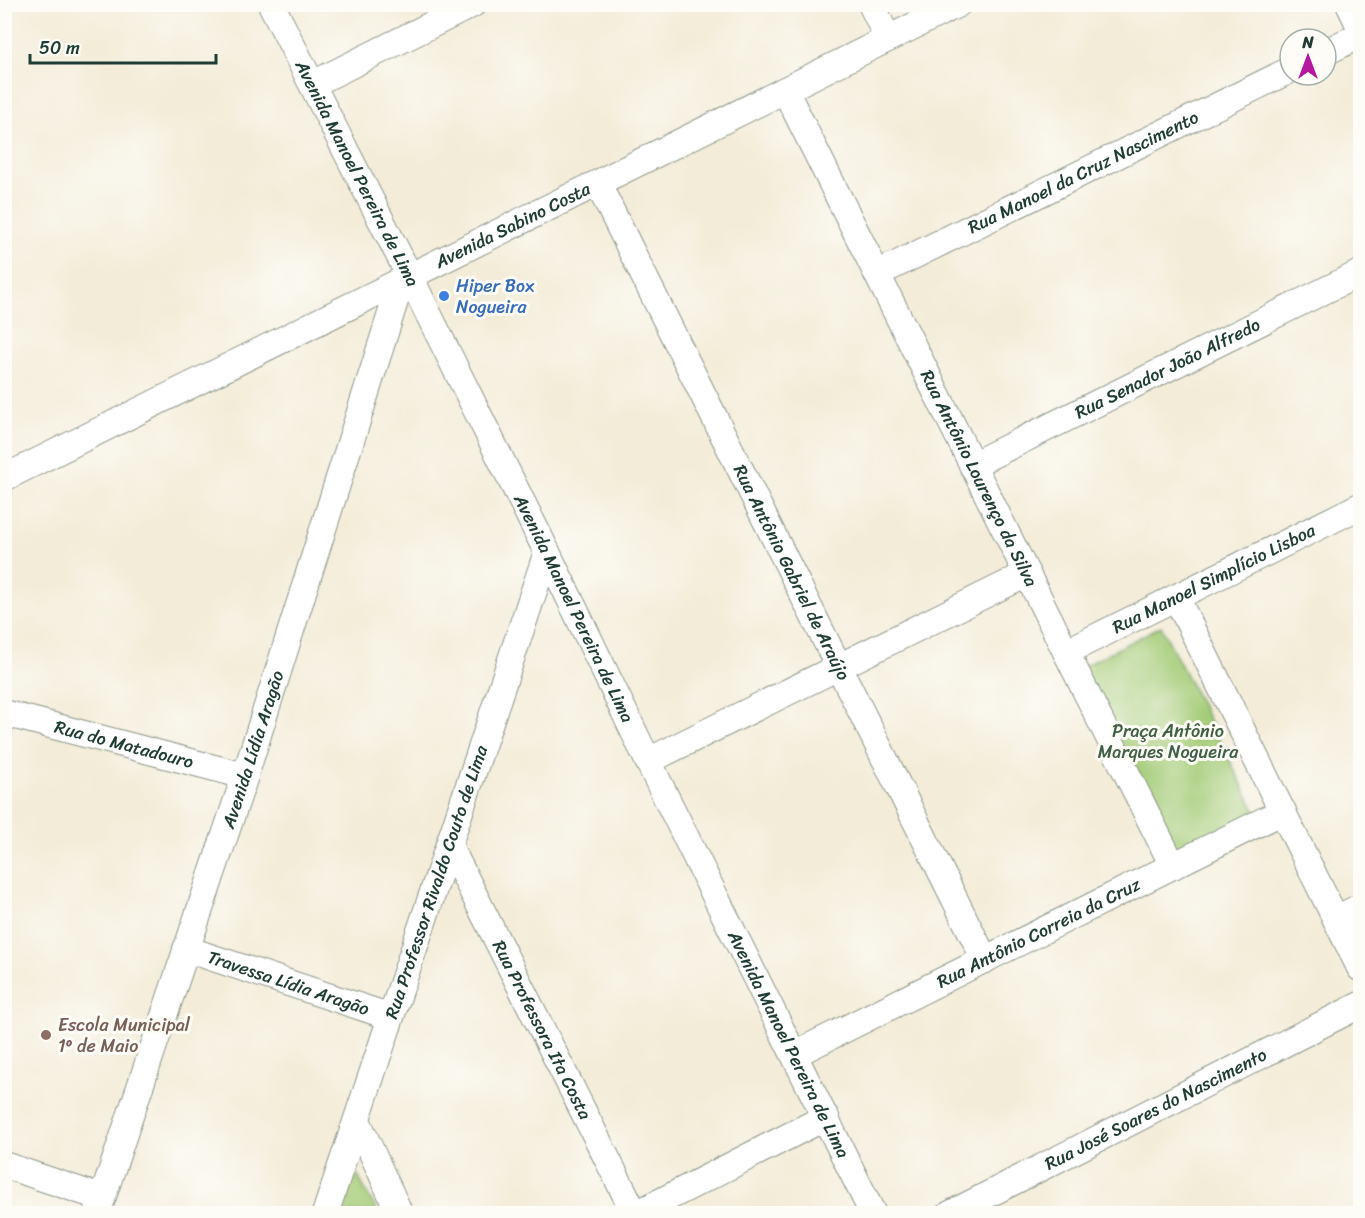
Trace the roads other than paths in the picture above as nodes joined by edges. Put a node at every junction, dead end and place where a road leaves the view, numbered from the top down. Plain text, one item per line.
1 (271, 4) edge
2 (472, 4) edge
3 (871, 4) edge
4 (957, 4) edge
5 (1349, 4) edge
6 (1360, 27) edge
7 (1360, 35) edge
8 (888, 39) junction
9 (1338, 46) edge
10 (1278, 76) edge
11 (313, 84) junction
12 (785, 90) junction
13 (598, 184) junction
14 (1360, 273) edge
15 (877, 274) junction
16 (406, 280) junction
17 (972, 465) junction
18 (4, 478) edge
19 (1359, 512) edge
20 (547, 552) junction
21 (1027, 574) junction
22 (1176, 597) junction
23 (1066, 652) junction
24 (839, 667) junction
25 (4, 713) edge
26 (648, 761) junction
27 (245, 776) junction
28 (1283, 811) junction
29 (449, 845) junction
30 (1173, 866) junction
31 (1360, 907) edge
32 (1336, 919) junction
33 (186, 949) junction
34 (985, 960) junction
35 (1360, 968) edge
36 (1360, 1005) edge
37 (391, 1017) junction
38 (795, 1054) junction
39 (826, 1117) junction
40 (357, 1120) junction
41 (4, 1165) edge
42 (100, 1206) edge
43 (325, 1214) edge
44 (400, 1214) edge
45 (635, 1214) edge
46 (873, 1214) edge
47 (950, 1214) edge

1 - 11 street, Avenida Manoel Pereira de Lima
2 - 11 street
3 - 8 street
4 - 8 street, Avenida Sabino Costa
5 - 6 street
7 - 9 street
8 - 12 street, Avenida Sabino Costa
10 - 15 street, Rua Manoel da Cruz Nascimento
11 - 16 street, Avenida Manoel Pereira de Lima
12 - 13 street, Avenida Sabino Costa
12 - 15 street, Rua Antônio Lourenço da Silva
13 - 16 street, Avenida Sabino Costa
13 - 24 street, Rua Antônio Gabriel de Araújo
14 - 17 street, Rua Senador João Alfredo
15 - 17 street, Rua Antônio Lourenço da Silva
16 - 18 street, Avenida Sabino Costa
16 - 20 street, Avenida Manoel Pereira de Lima
16 - 27 street, Avenida Lídia Aragão
17 - 21 street, Rua Antônio Lourenço da Silva
19 - 22 street, Rua Manoel Simplício Lisboa
20 - 26 street, Avenida Manoel Pereira de Lima
20 - 29 street, Rua Professor Rivaldo Couto de Lima
21 - 23 street, Rua Antônio Lourenço da Silva
21 - 24 street
22 - 23 street, Rua Manoel Simplício Lisboa
22 - 28 street
23 - 30 street, Rua Antônio Lourenço da Silva
24 - 26 street
24 - 34 street, Rua Antônio Gabriel de Araújo
25 - 27 street, Rua do Matadouro
26 - 38 street, Avenida Manoel Pereira de Lima
27 - 33 street, Avenida Lídia Aragão
28 - 30 street, Rua Antônio Correia da Cruz
28 - 32 street
29 - 37 street, Rua Professor Rivaldo Couto de Lima
29 - 45 street, Rua Professora Ita Costa
30 - 34 street, Rua Antônio Correia da Cruz
31 - 32 street
32 - 35 street
33 - 37 street, Travessa Lídia Aragão
33 - 42 street, Avenida Lídia Aragão
34 - 38 street, Rua Antônio Correia da Cruz
36 - 47 street, Rua José Soares do Nascimento
37 - 40 street, Rua Professor Rivaldo Couto de Lima
38 - 39 street, Avenida Manoel Pereira de Lima
39 - 45 street
39 - 46 street, Avenida Manoel Pereira de Lima
40 - 43 street, Rua Professor Rivaldo Couto de Lima
40 - 44 street
41 - 42 street

